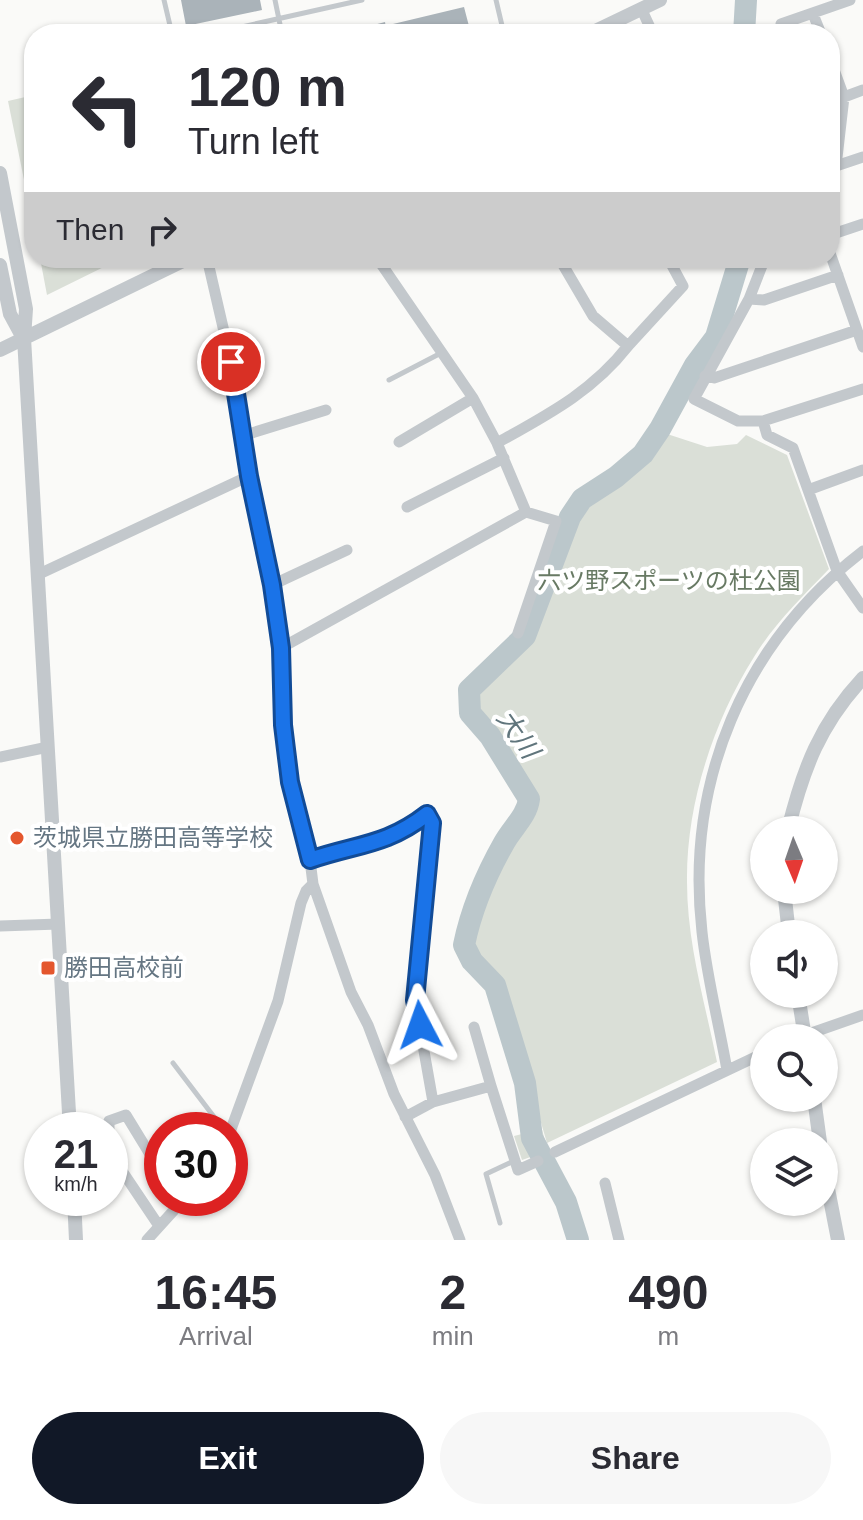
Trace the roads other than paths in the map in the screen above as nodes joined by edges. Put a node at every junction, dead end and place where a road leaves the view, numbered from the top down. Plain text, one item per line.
1 (164, 0) edge
2 (275, 0) edge
3 (362, 0) edge
4 (496, 0) edge
5 (660, 0) edge
6 (850, 0) edge
7 (641, 8) junction
8 (813, 14) junction
9 (279, 19) junction
10 (170, 24) edge
11 (256, 24) edge
12 (280, 24) edge
13 (502, 24) edge
14 (609, 24) edge
15 (648, 24) edge
16 (781, 24) dead end
17 (817, 24) edge
18 (840, 86) edge
19 (863, 90) edge
20 (844, 97) junction
21 (840, 122) edge
22 (863, 157) edge
23 (840, 165) edge
24 (0, 173) edge
25 (863, 224) edge
26 (840, 232) edge
27 (0, 265) edge
28 (168, 268) edge
29 (209, 268) edge
30 (384, 268) edge
31 (565, 268) edge
32 (673, 268) edge
33 (761, 268) edge
34 (835, 268) edge
35 (838, 275) junction
36 (749, 299) junction
37 (857, 330) junction
38 (24, 338) junction
39 (628, 346) junction
40 (863, 347) edge
41 (0, 350) edge
42 (443, 352) junction
43 (705, 376) junction
44 (389, 380) dead end
45 (863, 389) edge
46 (473, 398) junction
47 (326, 410) dead end
48 (763, 421) junction
49 (242, 436) junction
50 (399, 442) dead end
51 (497, 443) junction
52 (504, 458) junction
53 (863, 470) edge
54 (249, 476) junction
55 (808, 490) junction
56 (407, 507) dead end
57 (526, 512) junction
58 (347, 550) dead end
59 (863, 551) edge
60 (837, 571) junction
61 (37, 575) junction
62 (272, 585) junction
63 (863, 608) edge
64 (518, 633) dead end
65 (281, 648) junction
66 (863, 678) edge
67 (48, 747) junction
68 (0, 757) edge
69 (792, 816) edge
70 (310, 860) junction
71 (313, 884) junction
72 (59, 924) junction
73 (0, 926) edge
74 (863, 1015) edge
75 (838, 1024) edge
76 (474, 1027) dead end
77 (750, 1059) edge
78 (173, 1063) dead end
79 (727, 1070) junction
80 (491, 1086) junction
81 (433, 1102) junction
82 (69, 1112) edge
83 (210, 1112) edge
84 (237, 1112) edge
85 (405, 1117) junction
86 (128, 1118) edge
87 (144, 1144) edge
88 (555, 1152) dead end
89 (515, 1161) junction
90 (538, 1161) dead end
91 (128, 1180) edge
92 (605, 1183) dead end
93 (75, 1216) edge
94 (167, 1216) edge
95 (833, 1216) edge
96 (500, 1223) dead end
97 (159, 1226) junction
98 (76, 1240) edge
99 (147, 1240) edge
100 (460, 1240) edge
101 (619, 1240) edge
102 (838, 1240) edge

1 - 10 lane
2 - 9 lane
3 - 9 lane
4 - 13 lane
5 - 7 street
6 - 8 street
7 - 14 street
7 - 15 street
8 - 16 street
8 - 17 street
9 - 11 lane
9 - 12 lane
18 - 20 street
19 - 20 street
20 - 21 street
22 - 23 street
24 - 38 street
25 - 26 street
27 - 38 street
28 - 38 street
29 - 49 street
30 - 42 street
31 - 39 street
32 - 39 street
33 - 36 street
34 - 35 street
35 - 36 street
35 - 37 street
36 - 43 street
37 - 40 street
37 - 43 street
38 - 41 street
38 - 61 street
39 - 51 street
42 - 44 lane
42 - 46 street
43 - 48 street
45 - 48 street
46 - 50 street
46 - 51 street
47 - 49 street
48 - 55 street
49 - 54 street
51 - 52 street
52 - 56 street
52 - 57 street
53 - 55 street
54 - 61 street
54 - 62 street
55 - 60 street
57 - 64 street
57 - 65 street
58 - 62 street
59 - 60 street
60 - 63 street
60 - 79 street
61 - 67 street
62 - 65 street
65 - 70 street
66 - 69 street
67 - 68 street
67 - 72 street
70 - 71 street
70 - 81 street
71 - 84 street
71 - 85 street
72 - 73 street
72 - 82 street
74 - 75 street
76 - 80 street
77 - 79 street
78 - 83 lane
79 - 88 street
80 - 81 street
80 - 89 street
81 - 85 street
85 - 100 street
86 - 87 street
89 - 90 street
89 - 96 lane
91 - 97 street
92 - 101 street
93 - 98 street
94 - 97 street
95 - 102 street
97 - 99 street

